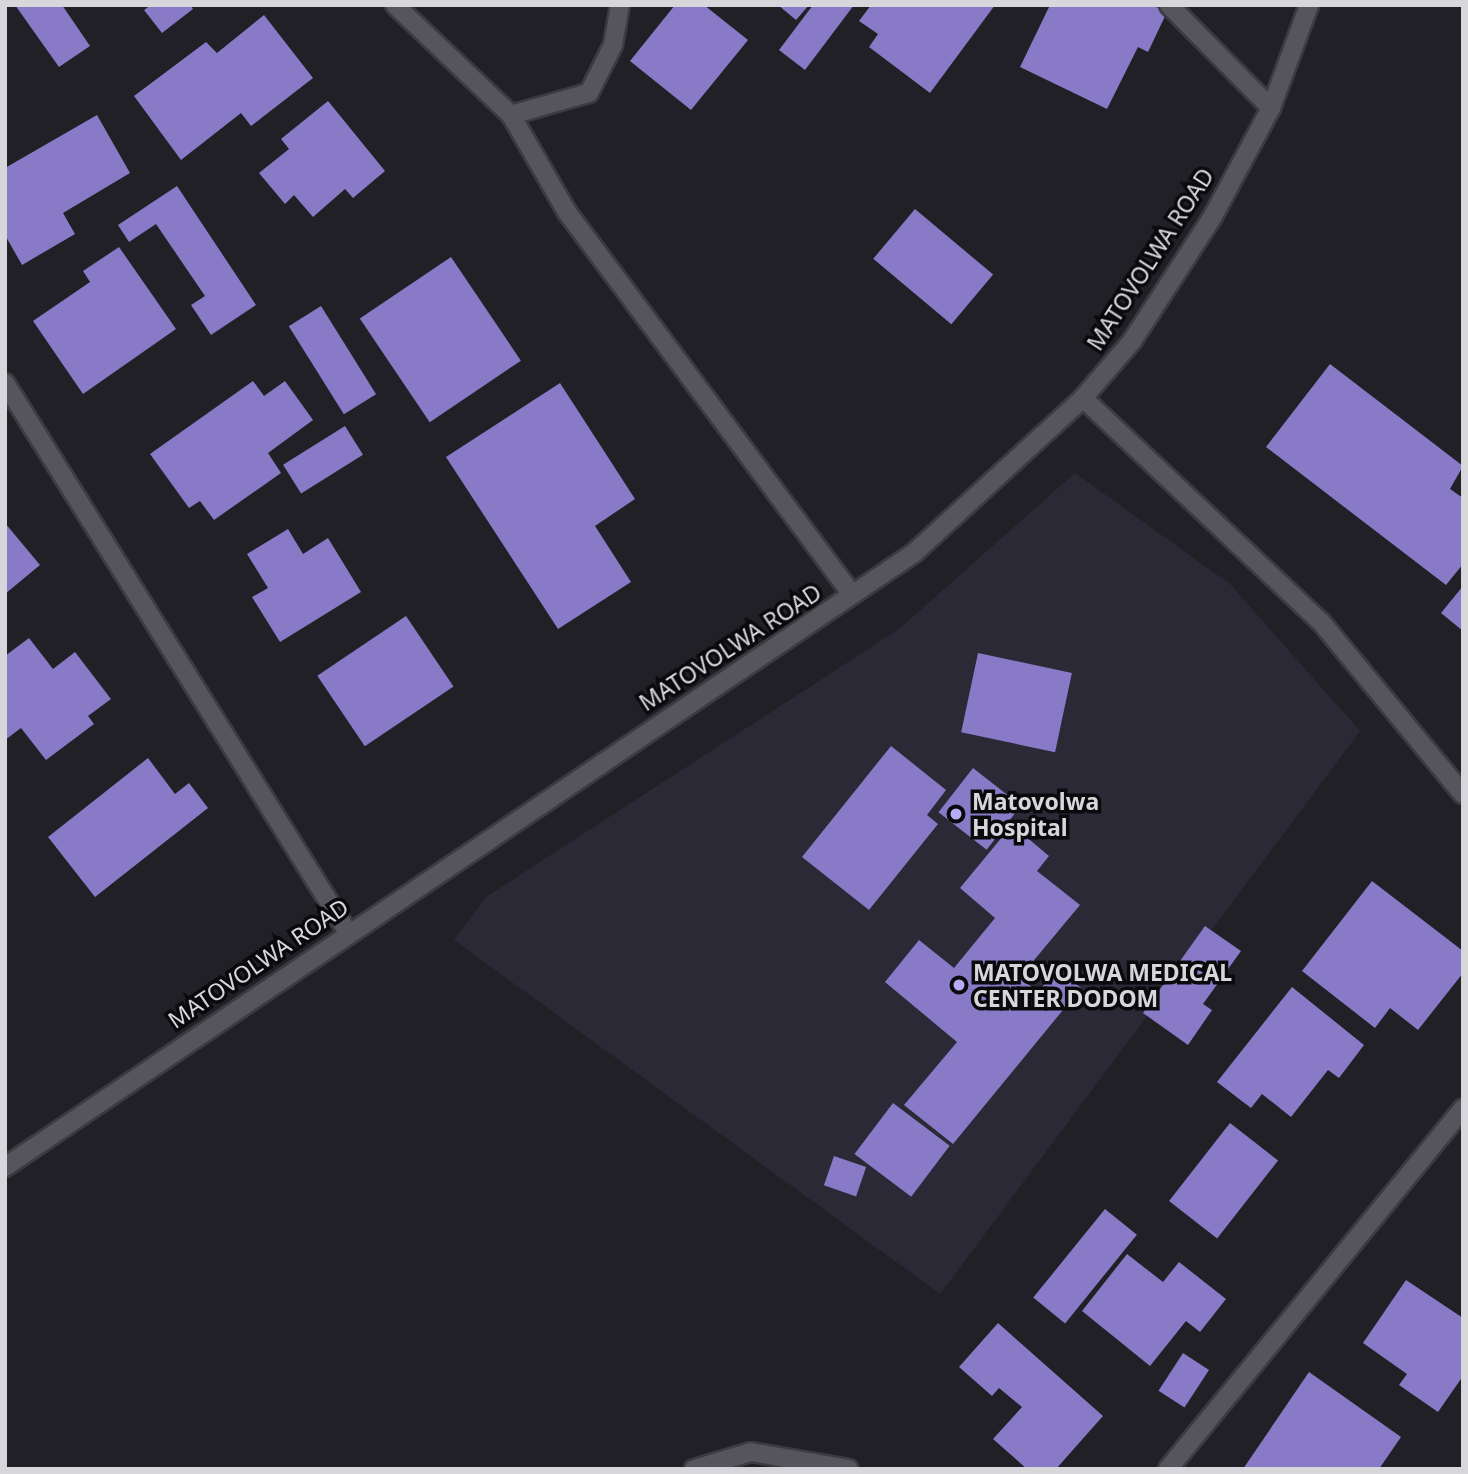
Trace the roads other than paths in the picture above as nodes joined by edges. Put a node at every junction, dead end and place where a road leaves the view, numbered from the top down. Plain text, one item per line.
1 (395, 5) edge
2 (620, 5) edge
3 (1168, 5) edge
4 (1309, 5) edge
5 (1271, 108) junction
6 (511, 115) junction
7 (6, 387) edge
8 (1083, 398) junction
9 (852, 595) junction
10 (1463, 794) edge
11 (347, 931) junction
12 (1463, 1108) edge
13 (5, 1167) edge
14 (694, 1469) edge
15 (849, 1469) edge
16 (1168, 1469) edge

1 - 6 street
2 - 6 street
3 - 5 street
4 - 5 street, MATOVOLWA ROAD
5 - 8 street, MATOVOLWA ROAD
6 - 9 street
7 - 11 street
8 - 9 street, MATOVOLWA ROAD
8 - 10 street
9 - 11 street, MATOVOLWA ROAD
11 - 13 street, MATOVOLWA ROAD
12 - 16 street
14 - 15 street

